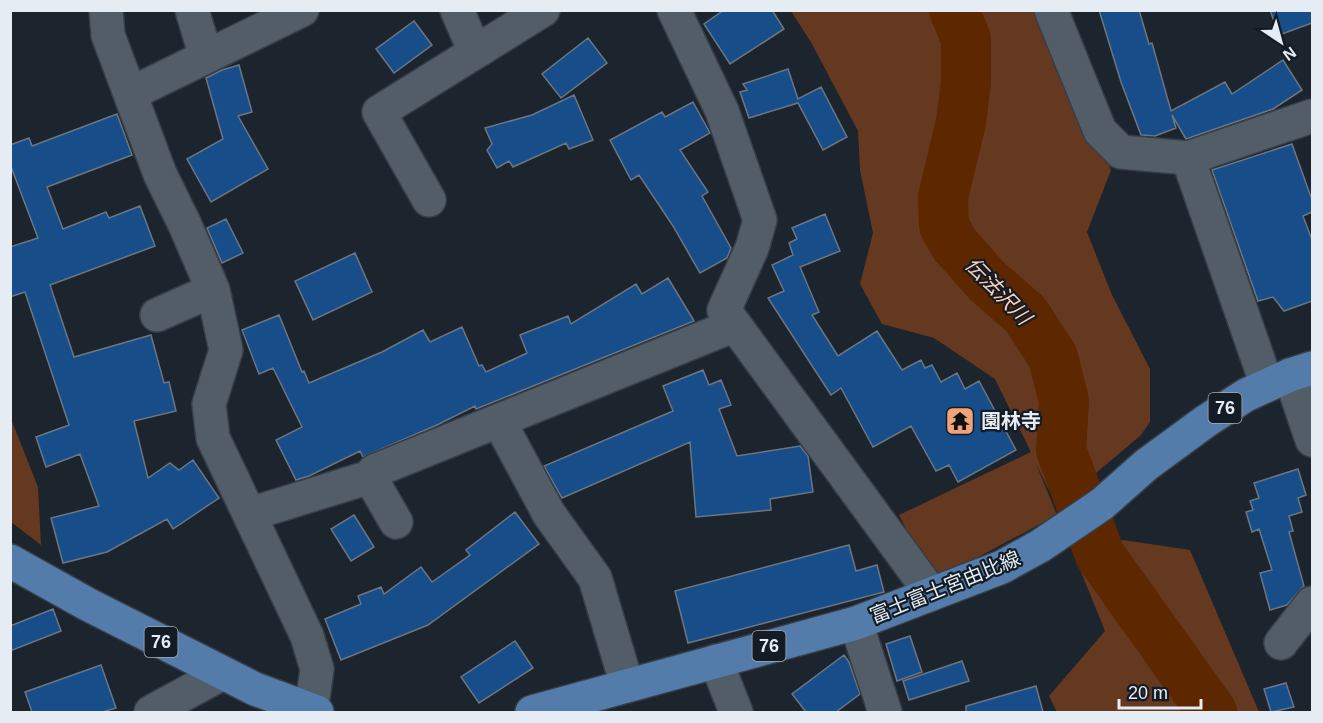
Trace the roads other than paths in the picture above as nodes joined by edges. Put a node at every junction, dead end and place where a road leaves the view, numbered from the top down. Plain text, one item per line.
1 (106, 10) edge
2 (192, 10) edge
3 (302, 10) edge
4 (458, 10) edge
5 (543, 10) edge
6 (674, 10) edge
7 (1051, 10) edge
8 (475, 52) junction
9 (206, 57) junction
10 (130, 94) junction
11 (1312, 116) edge
12 (1188, 158) junction
13 (429, 200) dead end
14 (213, 290) junction
15 (157, 315) dead end
16 (735, 325) junction
17 (1290, 376) edge
18 (499, 421) junction
19 (1312, 440) edge
20 (370, 477) junction
21 (250, 514) junction
22 (396, 522) dead end
23 (10, 561) edge
24 (932, 593) junction
25 (1312, 603) edge
26 (856, 622) junction
27 (1281, 644) dead end
28 (716, 661) junction
29 (223, 674) junction
30 (627, 685) junction
31 (575, 706) edge
32 (151, 712) edge
33 (313, 712) edge
34 (532, 712) edge
35 (736, 712) edge
36 (885, 712) edge

1 - 10 street
2 - 9 street
3 - 9 street
4 - 8 street
5 - 8 street
6 - 16 street
7 - 12 street
8 - 13 street
9 - 10 street
10 - 14 street
11 - 12 street
12 - 17 street
14 - 15 street
14 - 21 street
16 - 18 street
16 - 24 street
17 - 19 street
17 - 24 main road, 富士富士宮由比線 / 76
18 - 20 street
18 - 30 street
20 - 21 street
20 - 22 street
21 - 33 street
23 - 29 main road, 76
24 - 26 main road, 富士富士宮由比線 / 76
25 - 27 street
26 - 28 main road, 富士富士宮由比線 / 76
26 - 36 street
28 - 30 main road, 富士富士宮由比線 / 76
28 - 35 street
29 - 32 street
29 - 33 main road, 76
30 - 31 main road, 富士富士宮由比線 / 76
31 - 34 main road, 富士富士宮由比線 / 76

